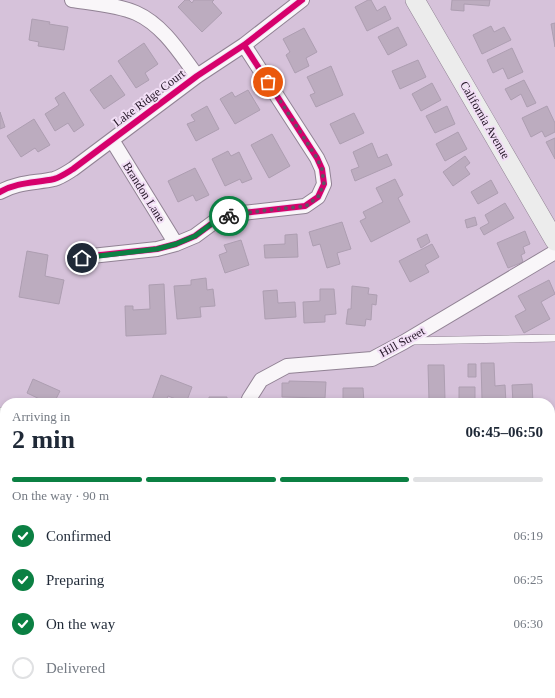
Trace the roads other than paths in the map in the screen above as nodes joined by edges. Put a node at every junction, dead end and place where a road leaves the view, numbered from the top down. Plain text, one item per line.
1 (72, 0) edge
2 (302, 0) edge
3 (415, 0) edge
4 (244, 45) junction
5 (198, 76) junction
6 (112, 140) junction
7 (0, 192) edge
8 (555, 241) edge
9 (176, 244) junction
10 (555, 252) edge
11 (82, 258) dead end
12 (555, 338) edge
13 (404, 342) junction
14 (250, 398) edge

1 - 5 street
2 - 4 street, Lake Ridge Court
3 - 8 street, California Avenue
4 - 5 street, Lake Ridge Court
4 - 9 street
5 - 6 street, Lake Ridge Court
6 - 7 street, Lake Ridge Court
6 - 9 street, Brandon Lane
9 - 11 street
10 - 13 street, Hill Street
12 - 13 lane
13 - 14 street, Hill Street

